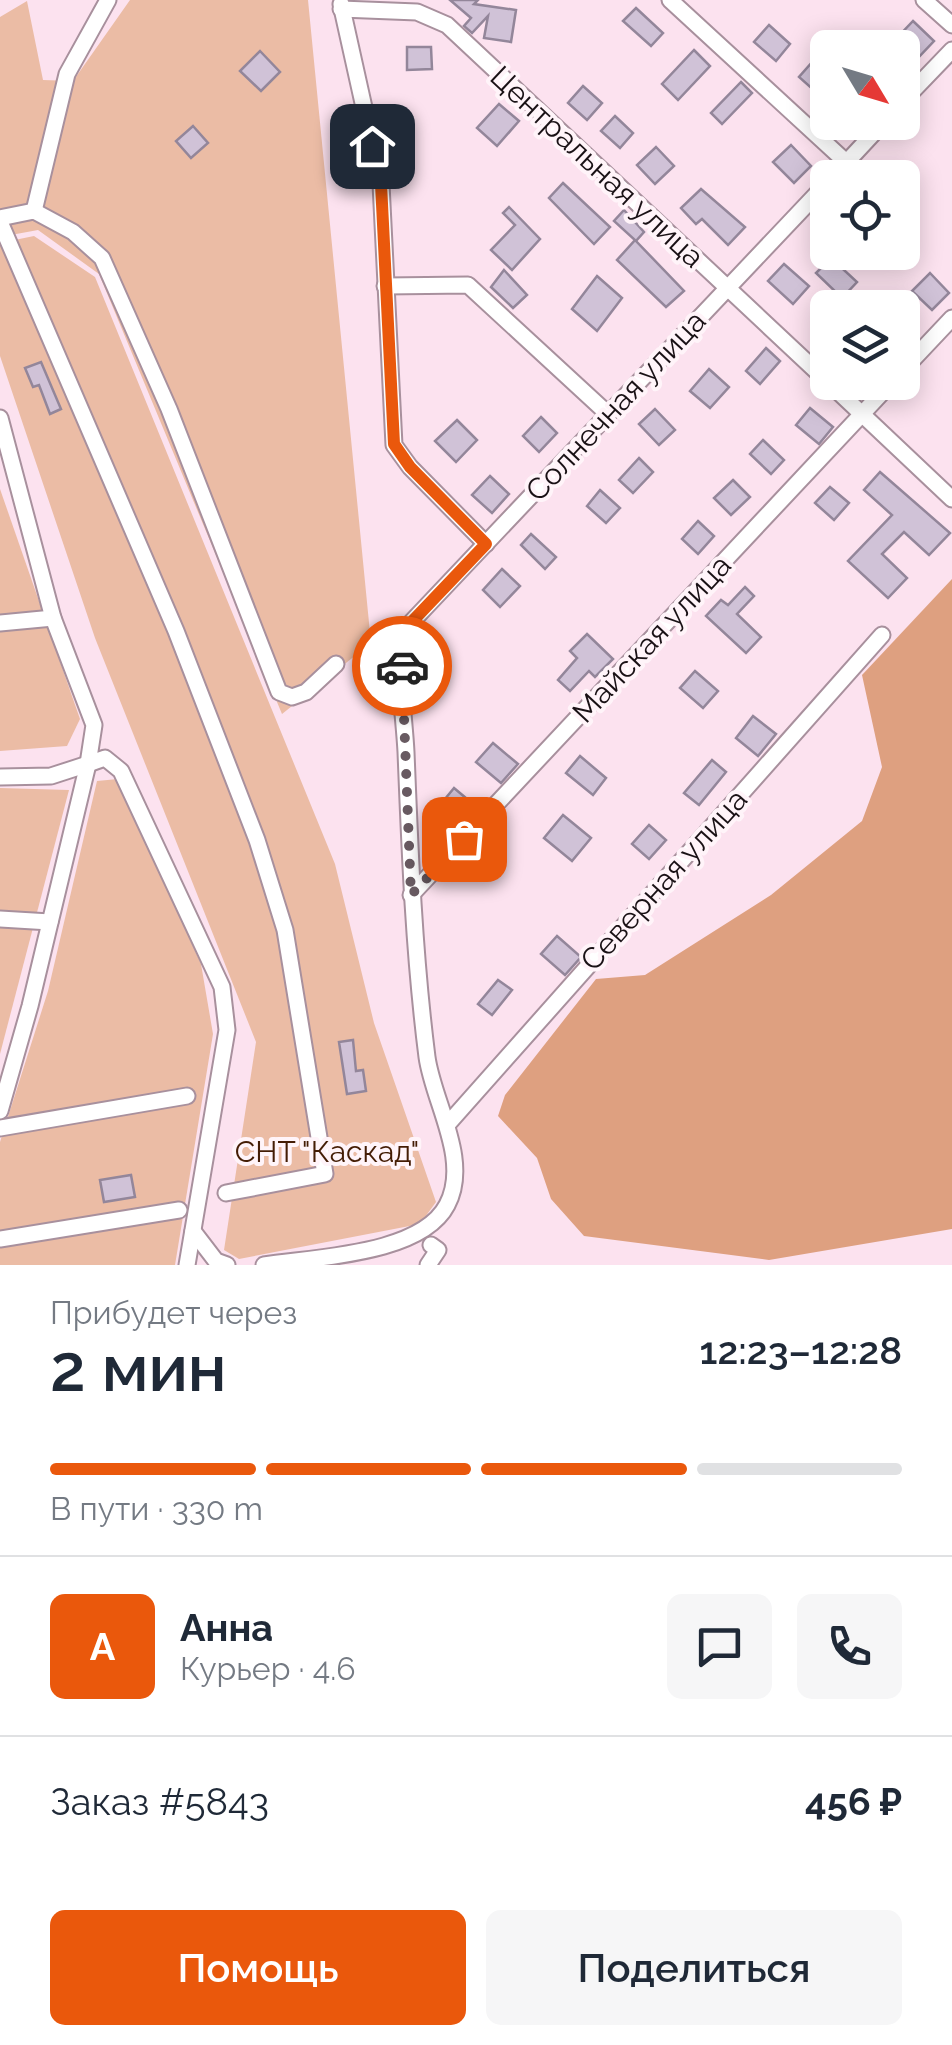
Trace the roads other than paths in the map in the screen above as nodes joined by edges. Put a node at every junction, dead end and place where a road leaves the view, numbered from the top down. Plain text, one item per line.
1 (108, 0) edge
2 (670, 0) edge
3 (924, 0) edge
4 (341, 5) edge
5 (952, 25) edge
6 (952, 50) edge
7 (920, 83) edge
8 (867, 140) edge
9 (844, 160) edge
10 (848, 160) edge
11 (810, 201) edge
12 (34, 211) junction
13 (0, 220) edge
14 (385, 286) junction
15 (727, 288) junction
16 (952, 318) edge
17 (920, 352) edge
18 (810, 365) edge
19 (847, 400) edge
20 (875, 400) edge
21 (608, 414) junction
22 (862, 414) junction
23 (0, 418) edge
24 (952, 499) edge
25 (486, 544) junction
26 (53, 618) junction
27 (0, 623) edge
28 (882, 635) dead end
29 (336, 664) dead end
30 (88, 764) junction
31 (0, 777) edge
32 (411, 895) junction
33 (0, 919) edge
34 (50, 922) junction
35 (0, 1045) edge
36 (18, 1046) junction
37 (187, 1096) dead end
38 (0, 1111) edge
39 (447, 1126) junction
40 (0, 1128) edge
41 (226, 1193) dead end
42 (179, 1210) dead end
43 (193, 1231) junction
44 (0, 1239) edge
45 (431, 1245) dead end
46 (188, 1265) edge
47 (227, 1265) edge
48 (264, 1265) edge
49 (428, 1265) edge

1 - 12 street
2 - 9 street
3 - 5 street
4 - 14 street
4 - 15 street, Центральная улица
6 - 7 street
8 - 10 street, Солнечная улица
11 - 15 street, Солнечная улица
12 - 13 street
12 - 29 street
13 - 41 street
14 - 21 street
14 - 25 street
15 - 18 street, Центральная улица
15 - 21 street, Солнечная улица
16 - 17 street
19 - 22 street, Центральная улица
20 - 22 street, Майская улица
21 - 25 street, Солнечная улица
22 - 24 street, Центральная улица
22 - 32 street, Майская улица
23 - 26 street
25 - 32 street, Солнечная улица
26 - 27 street
26 - 30 street
28 - 39 street, Северная улица
30 - 31 street
30 - 34 street
30 - 43 street
32 - 39 street
33 - 34 street
34 - 36 street
35 - 36 street
36 - 38 street
37 - 40 street
39 - 48 street
42 - 44 street
43 - 46 street
43 - 47 street
45 - 49 street

